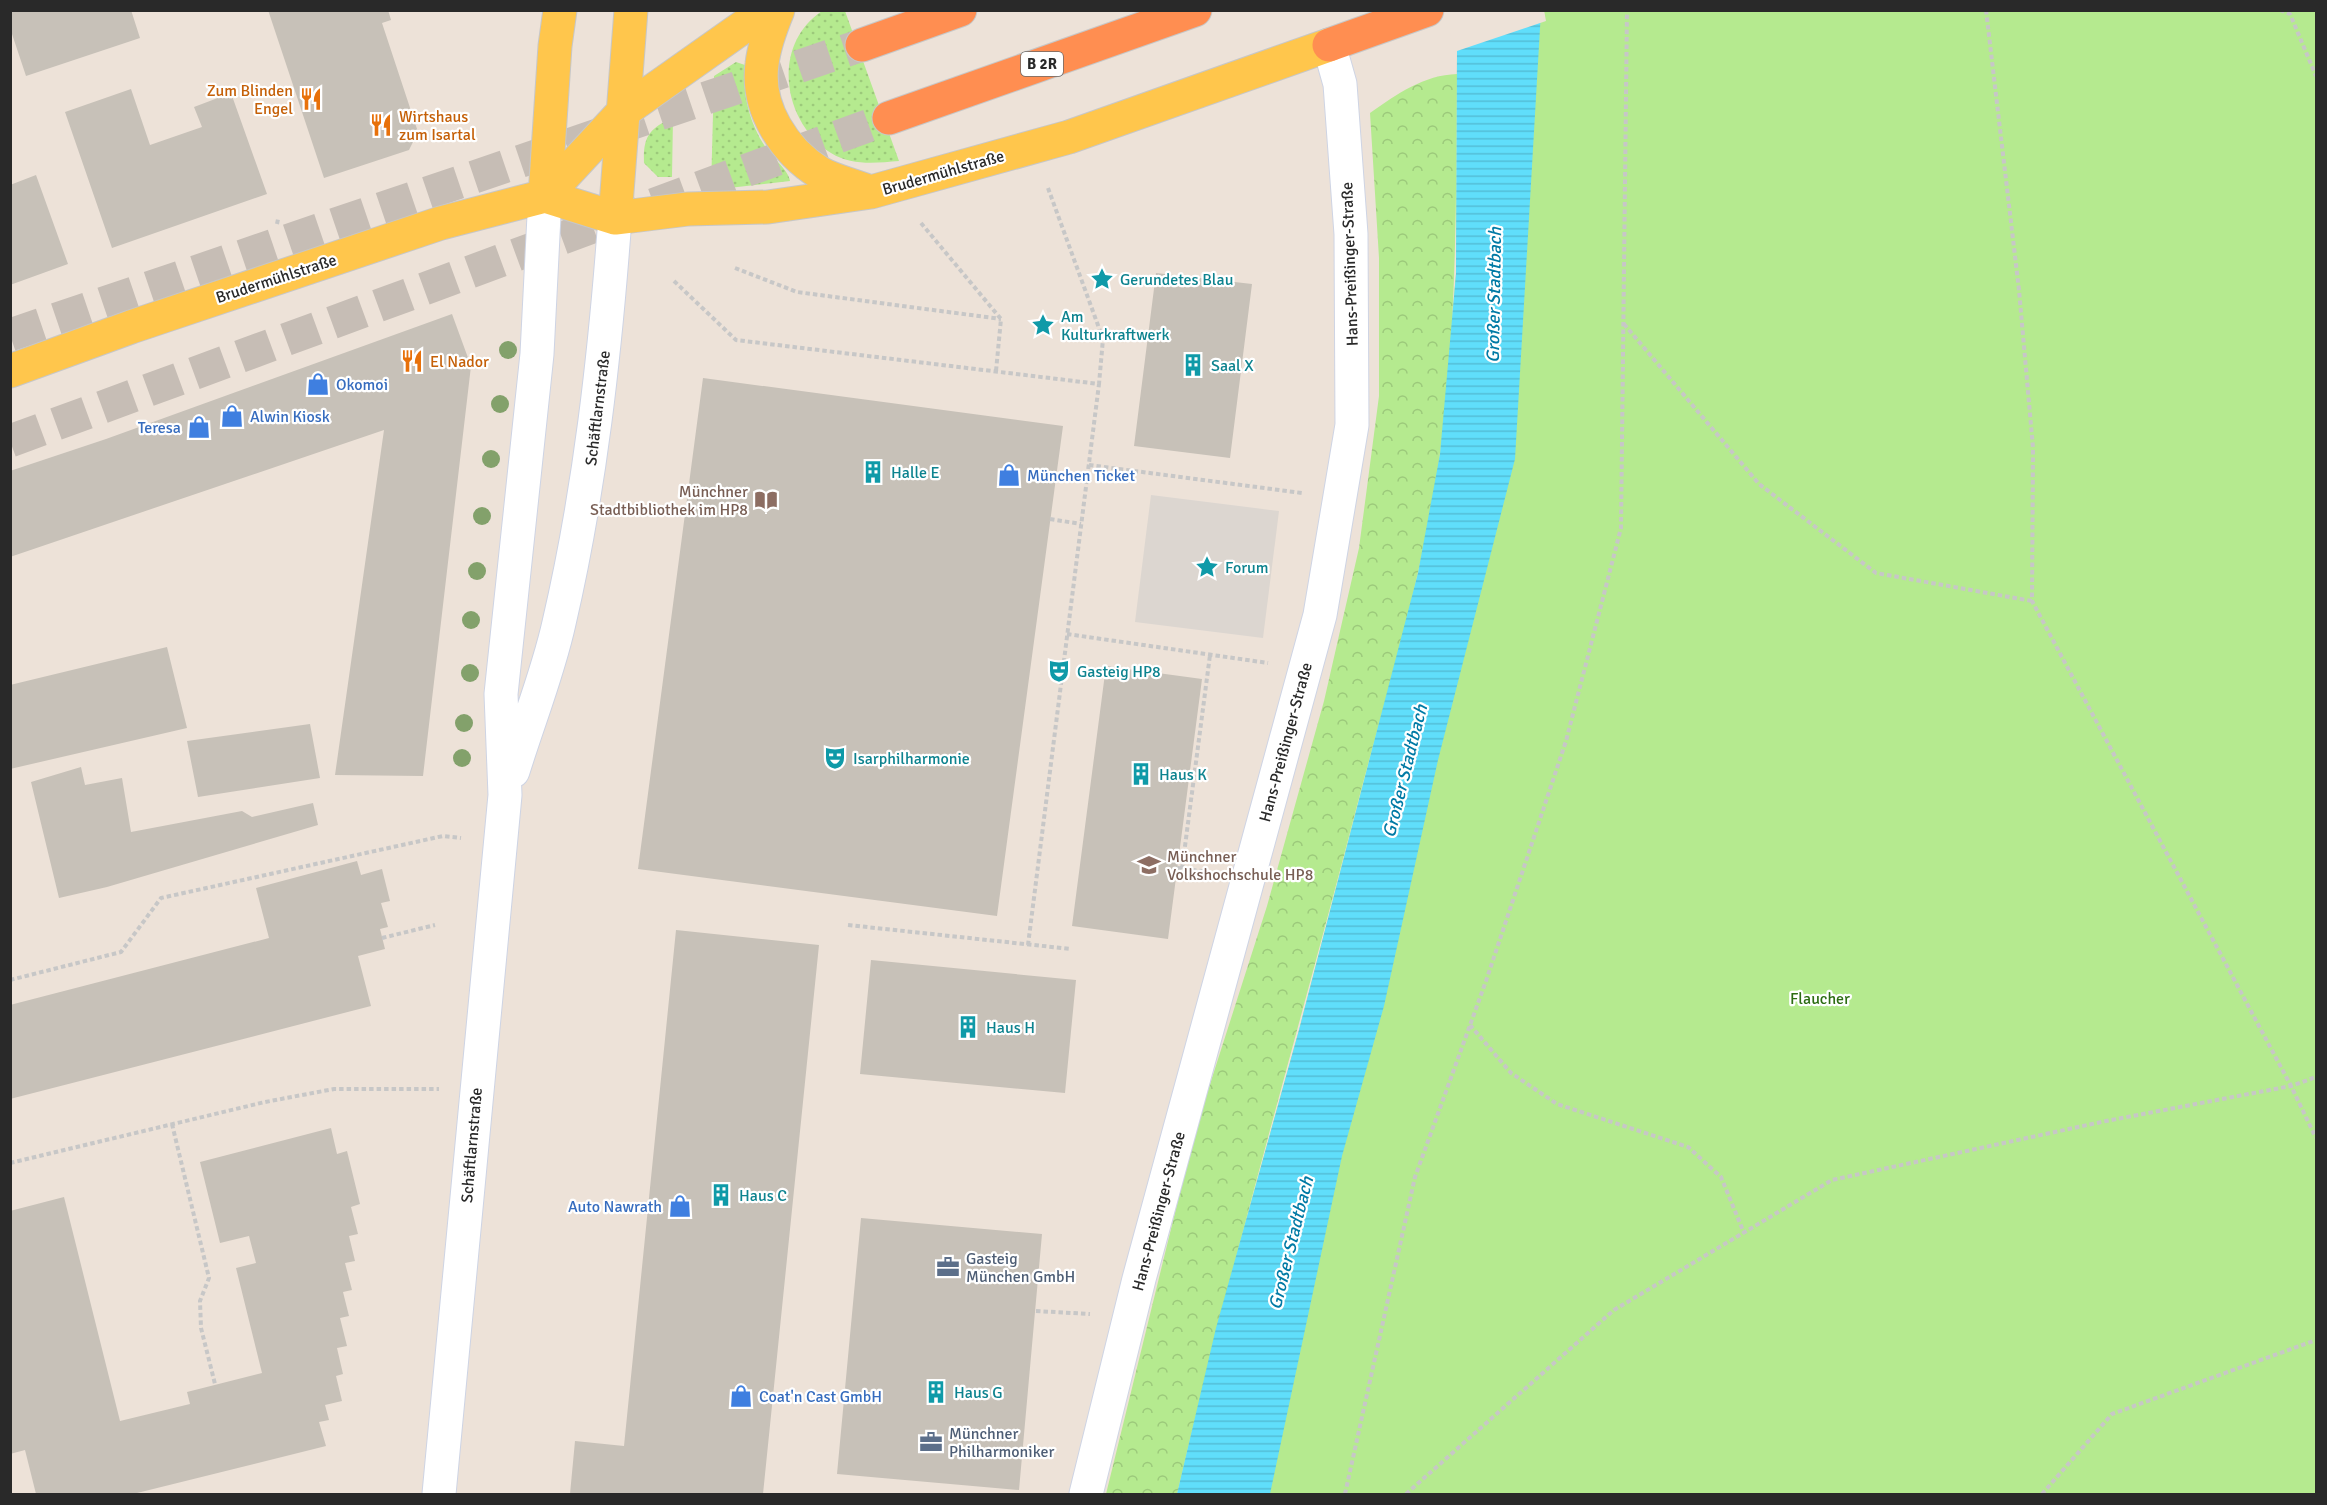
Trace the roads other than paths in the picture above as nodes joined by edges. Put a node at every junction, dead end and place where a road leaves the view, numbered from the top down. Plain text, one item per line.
1 (560, 10) edge
2 (631, 10) edge
3 (767, 10) edge
4 (778, 10) edge
5 (960, 10) edge
6 (1195, 10) edge
7 (1427, 10) edge
8 (862, 45) tunnel mouth
9 (1329, 45) junction
10 (624, 111) junction
11 (889, 118) tunnel mouth
12 (871, 192) junction
13 (545, 196) junction
14 (615, 218) junction
15 (10, 371) edge
16 (505, 795) junction
17 (439, 1494) edge
18 (1086, 1494) edge

1 - 13 main road, Schäftlarnstraße
2 - 10 main road, Schäftlarnstraße
3 - 10 main road
4 - 12 main road
5 - 8 highway
6 - 11 highway, B 2R
7 - 9 highway
9 - 12 main road, Brudermühlstraße
9 - 18 street, Hans-Preißinger-Straße
10 - 13 main road
10 - 14 main road, Schäftlarnstraße
12 - 14 main road, Brudermühlstraße
13 - 14 main road, Brudermühlstraße
13 - 15 main road, Brudermühlstraße
13 - 16 street, Schäftlarnstraße
14 - 16 street, Schäftlarnstraße
16 - 17 street, Schäftlarnstraße

